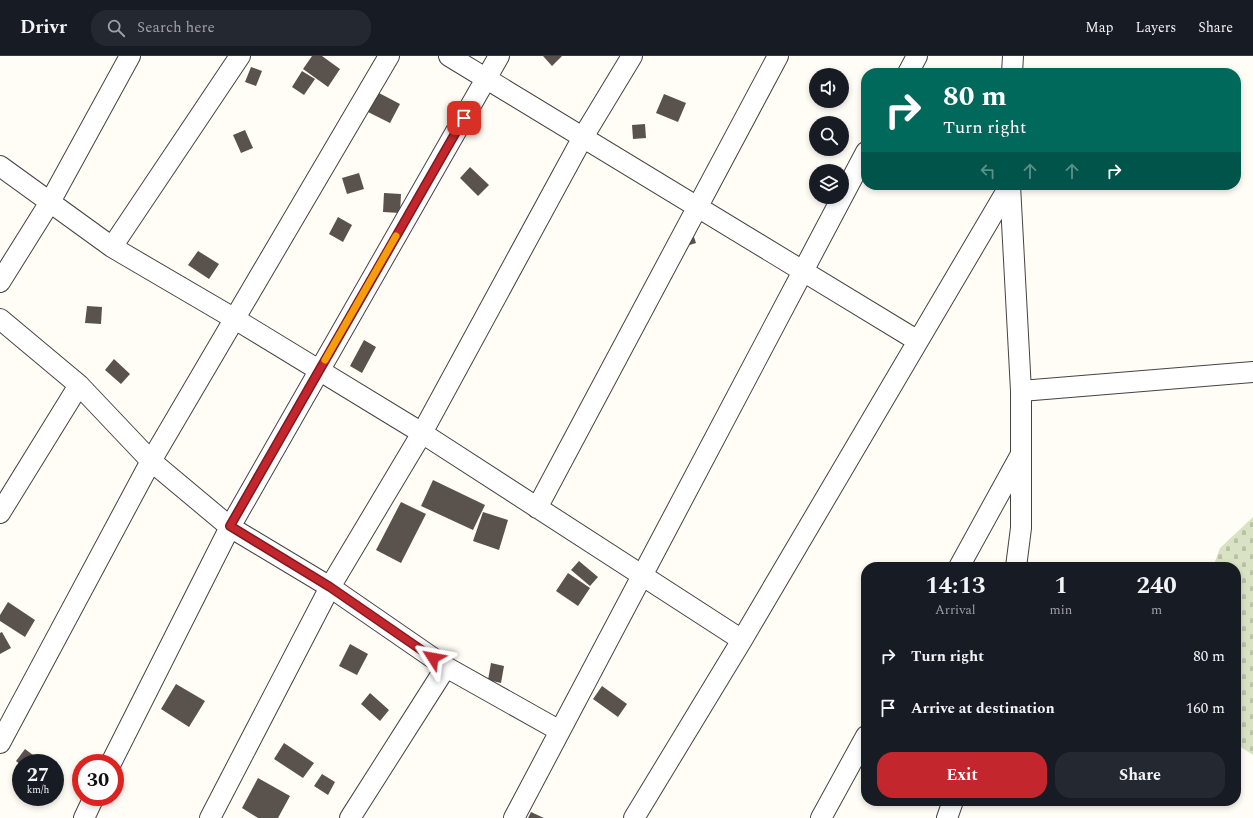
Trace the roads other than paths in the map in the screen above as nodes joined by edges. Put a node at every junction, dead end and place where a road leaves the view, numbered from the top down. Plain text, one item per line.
1 (130, 56) edge
2 (240, 56) edge
3 (389, 56) edge
4 (449, 56) edge
5 (499, 56) edge
6 (632, 56) edge
7 (778, 56) edge
8 (917, 56) edge
9 (1013, 56) edge
10 (911, 68) edge
11 (1012, 68) edge
12 (486, 78) junction
13 (583, 137) junction
14 (861, 161) edge
15 (0, 166) edge
16 (1007, 190) edge
17 (1010, 190) edge
18 (50, 202) junction
19 (698, 207) junction
20 (112, 247) junction
21 (803, 271) junction
22 (0, 282) edge
23 (235, 318) junction
24 (0, 319) edge
25 (918, 341) junction
26 (319, 370) junction
27 (1253, 372) edge
28 (79, 385) junction
29 (1021, 391) junction
30 (422, 433) junction
31 (1021, 454) junction
32 (151, 461) junction
33 (537, 508) junction
34 (0, 513) edge
35 (230, 526) junction
36 (962, 562) edge
37 (1017, 562) edge
38 (642, 576) junction
39 (330, 587) junction
40 (742, 640) junction
41 (446, 667) junction
42 (560, 731) junction
43 (0, 743) edge
44 (861, 745) edge
45 (116, 754) edge
46 (90, 806) edge
47 (951, 806) edge
48 (84, 818) edge
49 (210, 818) edge
50 (350, 818) edge
51 (514, 818) edge
52 (634, 818) edge
53 (821, 818) edge
54 (947, 818) edge

1 - 18 street
2 - 20 street
3 - 23 street
4 - 12 street
5 - 12 street
6 - 13 street
7 - 19 street
8 - 10 street
9 - 11 street
12 - 13 street
12 - 26 street
13 - 19 street
13 - 30 street
14 - 21 street
15 - 18 street
16 - 25 street
17 - 29 street
18 - 20 street
18 - 22 street
19 - 21 street
19 - 33 street
20 - 23 street
21 - 25 street
21 - 38 street
23 - 26 street
23 - 32 street
24 - 28 street
25 - 40 street
26 - 30 street
26 - 35 street
27 - 29 street
28 - 32 street
28 - 34 street
29 - 31 street
30 - 33 street
30 - 39 street
31 - 36 street
31 - 37 street
32 - 35 street
32 - 43 street
33 - 38 street
35 - 39 street
35 - 45 street
38 - 40 street
38 - 42 street
39 - 41 street
39 - 49 street
40 - 52 street
41 - 42 street
41 - 50 street
42 - 51 street
44 - 53 street
46 - 48 street
47 - 54 street

